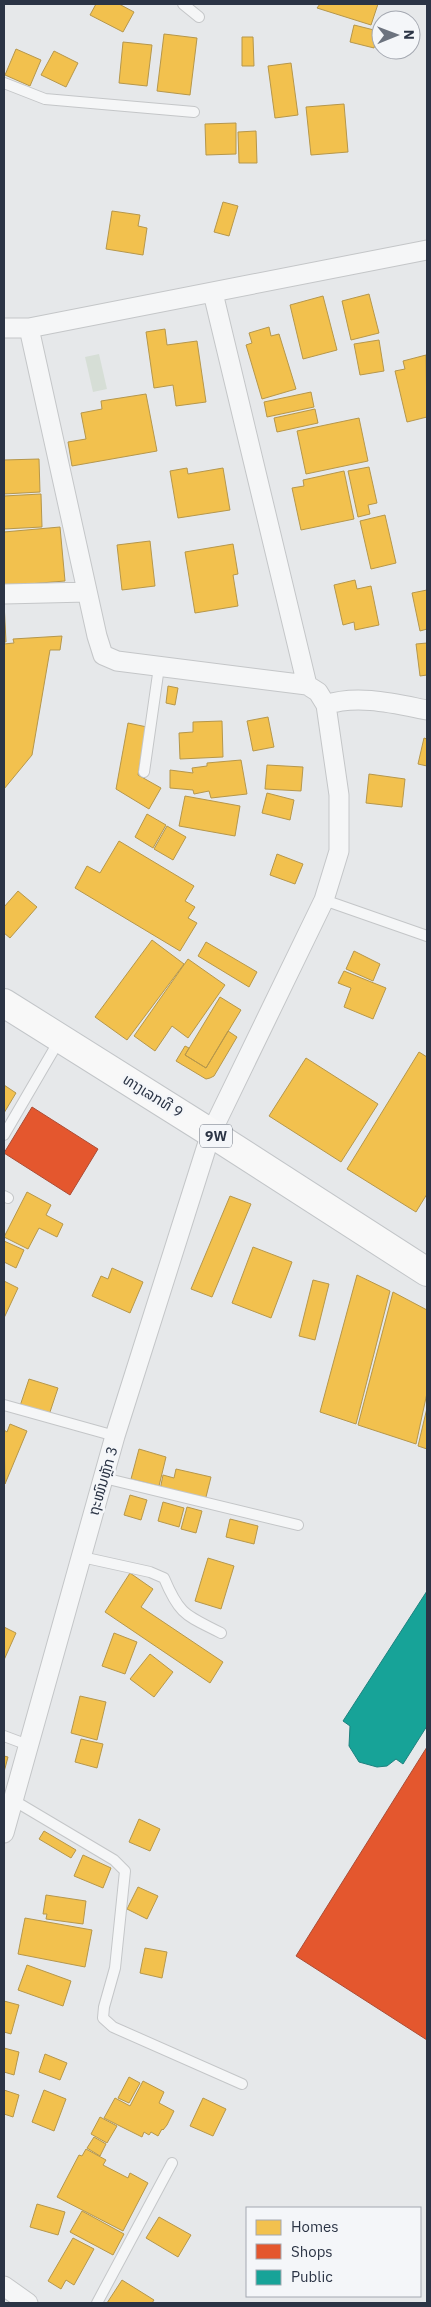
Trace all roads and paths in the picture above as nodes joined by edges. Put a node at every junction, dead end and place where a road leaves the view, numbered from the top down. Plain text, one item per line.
1 (183, 4) edge
2 (199, 17) dead end
3 (4, 83) edge
4 (194, 112) dead end
5 (427, 250) edge
6 (213, 293) junction
7 (4, 328) edge
8 (29, 328) junction
9 (87, 592) junction
10 (4, 594) edge
11 (159, 667) junction
12 (306, 685) junction
13 (326, 705) junction
14 (427, 710) edge
15 (144, 772) dead end
16 (324, 900) junction
17 (427, 936) edge
18 (4, 1003) edge
19 (60, 1038) junction
20 (211, 1133) junction
21 (4, 1135) edge
22 (427, 1272) edge
23 (4, 1405) edge
24 (115, 1436) junction
25 (104, 1478) junction
26 (298, 1525) dead end
27 (82, 1557) junction
28 (221, 1633) dead end
29 (4, 1736) edge
30 (28, 1745) junction
31 (13, 1800) junction
32 (4, 1833) edge
33 (242, 2084) dead end
34 (172, 2162) dead end
35 (4, 2286) edge
36 (28, 2303) edge
37 (97, 2303) edge

1 - 2 lane
3 - 4 lane
5 - 6 street
6 - 8 street
6 - 12 street
7 - 8 street
8 - 9 street
9 - 10 street
9 - 11 street
11 - 12 street
11 - 15 lane
12 - 13 street
13 - 14 street
13 - 16 street, ຖະໜົນຫຼັກ 3
16 - 17 lane
16 - 20 street, ຖະໜົນຫຼັກ 3
18 - 19 main road, ທາງເລກທີ 9 / 9W
19 - 20 main road, ທາງເລກທີ 9 / 9W
19 - 21 lane
20 - 22 main road, ທາງເລກທີ 9 / 9W
20 - 24 street, ຖະໜົນຫຼັກ 3
23 - 24 lane
24 - 25 street, ຖະໜົນຫຼັກ 3
25 - 26 lane
25 - 27 street, ຖະໜົນຫຼັກ 3
27 - 28 lane
27 - 30 street, ຖະໜົນຫຼັກ 3
29 - 30 lane
30 - 31 street, ຖະໜົນຫຼັກ 3
31 - 32 street, ຖະໜົນຫຼັກ 3
31 - 33 lane
34 - 37 lane
35 - 36 street

